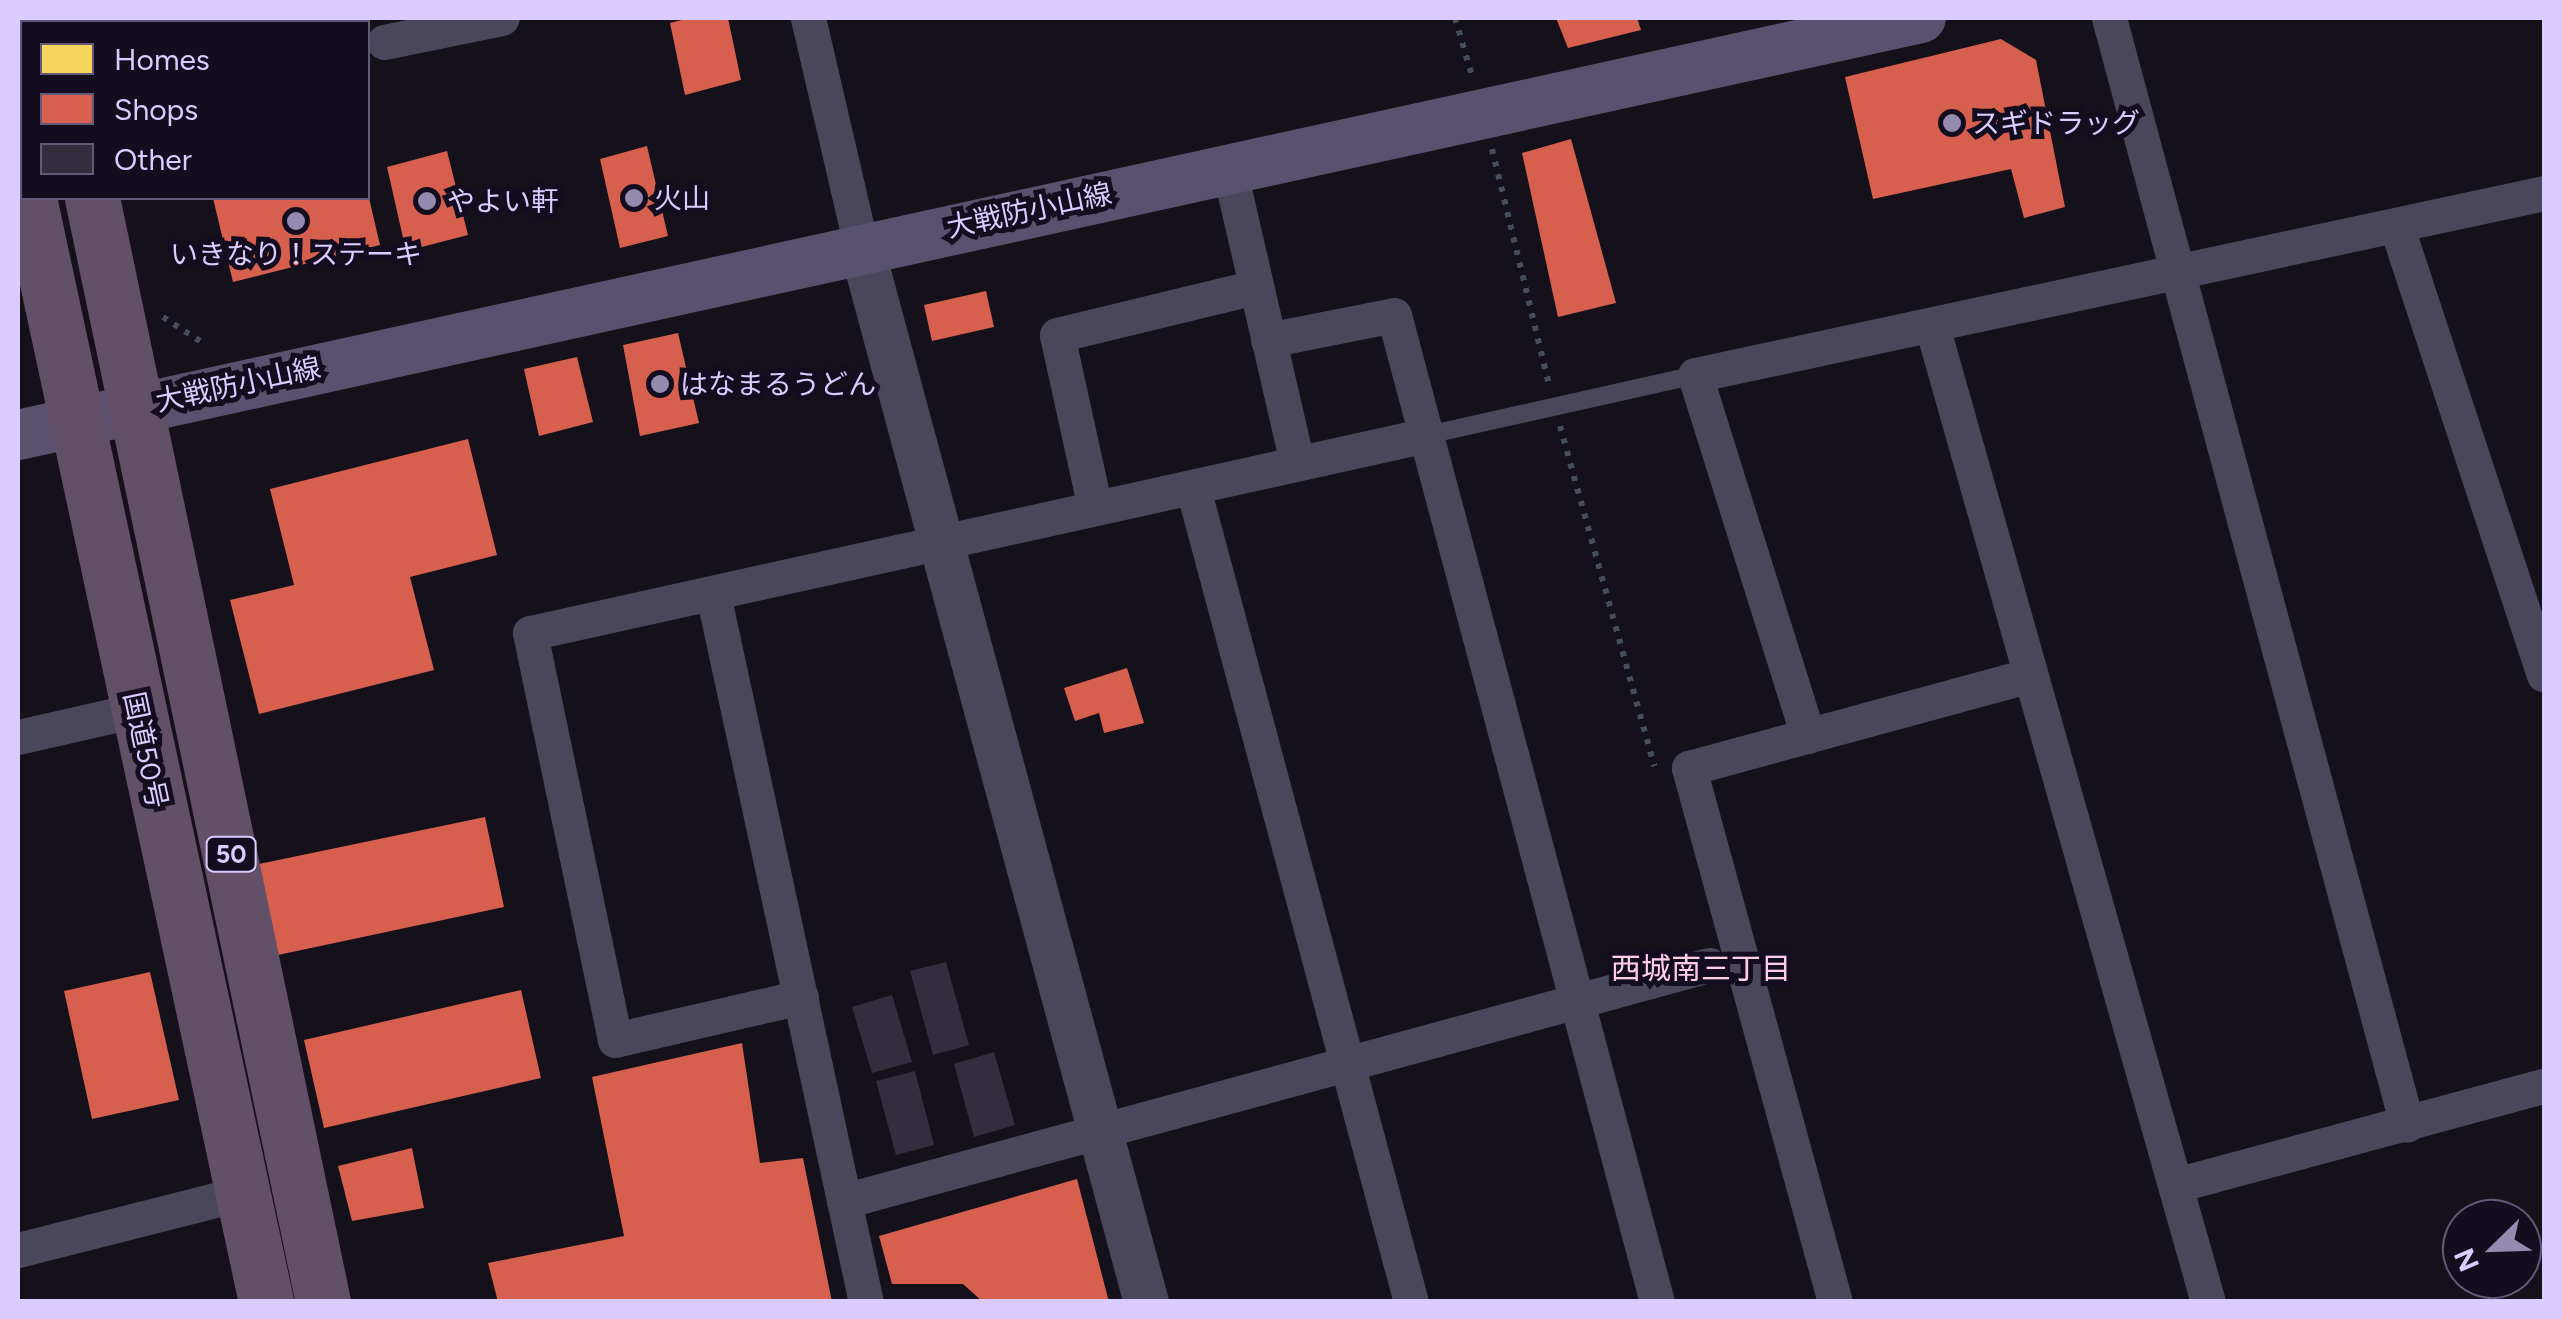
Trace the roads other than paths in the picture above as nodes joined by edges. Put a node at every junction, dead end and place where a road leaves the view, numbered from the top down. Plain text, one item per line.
1 (502, 18) edge
2 (808, 18) edge
3 (1921, 18) edge
4 (2109, 18) edge
5 (384, 42) dead end
6 (1229, 168) junction
7 (2544, 193) edge
8 (29, 200) edge
9 (92, 200) edge
10 (2398, 228) junction
11 (861, 246) junction
12 (2178, 275) junction
13 (1256, 287) junction
14 (1932, 326) junction
15 (1268, 340) junction
16 (1695, 375) junction
17 (138, 406) junction
18 (78, 420) junction
19 (18, 435) edge
20 (1422, 436) junction
21 (1296, 463) junction
22 (1192, 488) junction
23 (1095, 508) junction
24 (939, 540) junction
25 (713, 594) junction
26 (2544, 674) edge
27 (2028, 676) junction
28 (137, 710) junction
29 (1808, 736) junction
30 (18, 737) edge
31 (1710, 965) dead end
32 (801, 996) junction
33 (1576, 1003) junction
34 (1345, 1066) junction
35 (2544, 1086) edge
36 (2408, 1124) junction
37 (1100, 1134) junction
38 (2176, 1184) junction
39 (243, 1193) junction
40 (844, 1201) junction
41 (18, 1250) edge
42 (266, 1302) edge
43 (323, 1302) edge
44 (866, 1302) edge
45 (1146, 1302) edge
46 (1411, 1302) edge
47 (1657, 1302) edge
48 (1835, 1302) edge
49 (2208, 1302) edge

1 - 5 street
2 - 11 street
3 - 6 main road, 大戦防小山線
4 - 12 street
6 - 11 main road, 大戦防小山線
6 - 13 street
7 - 10 street
8 - 18 highway, 国道50号 / 50
9 - 17 highway, 50
10 - 12 street
10 - 26 street
11 - 17 main road, 大戦防小山線
11 - 24 street
12 - 14 street
12 - 36 street
13 - 15 street
13 - 23 street
14 - 16 street
14 - 27 street
15 - 20 street
15 - 21 street
16 - 20 lane
16 - 29 street
17 - 18 main road, 大戦防小山線
17 - 43 highway, 50
18 - 19 main road, 大戦防小山線
18 - 28 highway, 国道50号 / 50
20 - 21 street
20 - 33 street
21 - 22 street
22 - 23 street
22 - 34 street
23 - 24 street
24 - 25 street
24 - 37 street
25 - 32 street
25 - 32 street
27 - 29 street
27 - 38 street
28 - 30 street
28 - 39 highway, 国道50号 / 50
29 - 48 street
31 - 33 street
32 - 40 street
33 - 34 street
33 - 47 street
34 - 37 street
34 - 46 street
35 - 36 street
36 - 38 street
37 - 40 street
37 - 45 street
38 - 49 street
39 - 41 street
39 - 42 highway, 国道50号 / 50
40 - 44 street

